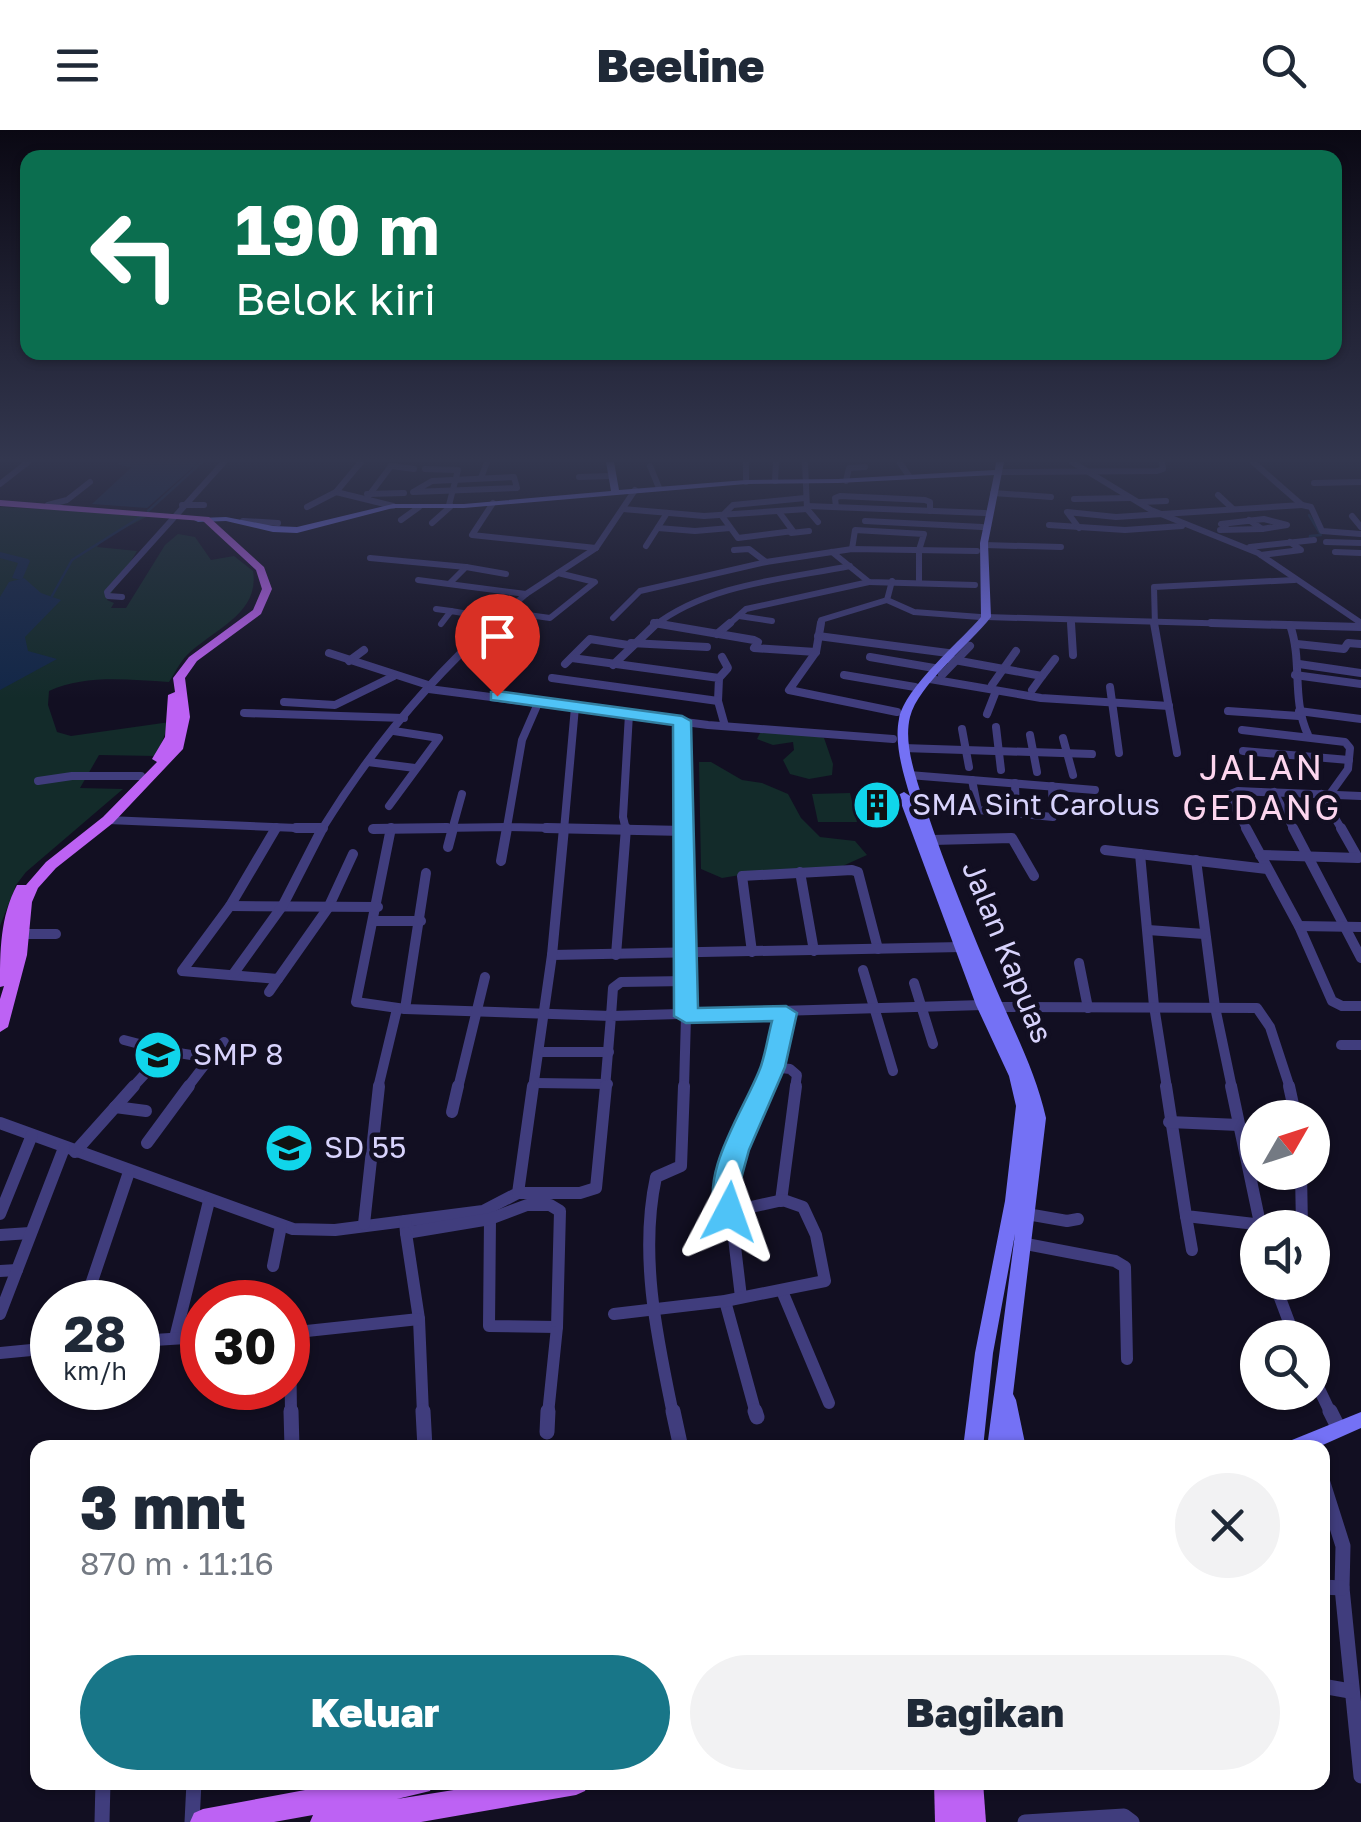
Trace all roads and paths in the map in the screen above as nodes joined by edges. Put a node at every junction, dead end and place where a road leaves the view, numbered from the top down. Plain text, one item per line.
1 (152, 541) edge
2 (223, 541) edge
3 (529, 541) edge
4 (601, 541) edge
5 (649, 541) edge
6 (853, 541) edge
7 (922, 541) edge
8 (981, 541) edge
9 (983, 541) edge
10 (1231, 541) edge
11 (1302, 541) edge
12 (1290, 542) junction
13 (1326, 542) dead end
14 (1361, 543) edge
15 (646, 546) dead end
16 (1060, 547) dead end
17 (1248, 547) junction
18 (596, 548) junction
19 (981, 548) junction
20 (852, 549) junction
21 (734, 550) dead end
22 (830, 550) junction
23 (920, 550) junction
24 (1335, 552) dead end
25 (1361, 553) edge
26 (1261, 554) junction
27 (370, 558) dead end
28 (766, 562) junction
29 (850, 566) junction
30 (466, 567) junction
31 (558, 573) junction
32 (506, 574) dead end
33 (978, 579) junction
34 (418, 580) dead end
35 (1294, 580) junction
36 (870, 582) junction
37 (892, 582) junction
38 (920, 582) junction
39 (450, 584) junction
40 (526, 594) junction
41 (122, 597) dead end
42 (886, 600) junction
43 (436, 608) dead end
44 (450, 611) junction
45 (502, 615) junction
46 (739, 616) junction
47 (983, 617) junction
48 (613, 618) dead end
49 (772, 620) dead end
50 (1071, 620) junction
51 (1154, 622) junction
52 (441, 624) dead end
53 (654, 624) junction
54 (1290, 625) junction
55 (1361, 625) edge
56 (717, 634) junction
57 (818, 636) junction
58 (475, 638) junction
59 (629, 644) junction
60 (1298, 644) junction
61 (1361, 644) edge
62 (523, 645) dead end
63 (970, 646) dead end
64 (708, 647) dead end
65 (754, 648) junction
66 (364, 650) dead end
67 (1016, 651) dead end
68 (816, 652) junction
69 (329, 653) dead end
70 (1073, 654) dead end
71 (722, 656) dead end
72 (870, 657) dead end
73 (951, 658) junction
74 (1056, 659) dead end
75 (744, 660) dead end
76 (349, 661) junction
77 (1299, 664) junction
78 (613, 665) junction
79 (1003, 670) junction
80 (1361, 673) edge
81 (844, 675) dead end
82 (1295, 675) junction
83 (394, 676) junction
84 (1042, 676) junction
85 (177, 678) junction
86 (552, 678) dead end
87 (719, 678) junction
88 (930, 678) junction
89 (1361, 684) edge
90 (1110, 686) dead end
91 (429, 687) junction
92 (994, 688) junction
93 (1032, 690) dead end
94 (540, 700) junction
95 (718, 700) junction
96 (284, 702) dead end
97 (1114, 702) junction
98 (576, 706) junction
99 (1169, 706) junction
100 (1228, 711) dead end
101 (897, 712) junction
102 (1299, 713) junction
103 (244, 714) dead end
104 (629, 714) junction
105 (986, 714) dead end
106 (404, 718) junction
107 (1361, 719) edge
108 (682, 721) junction
109 (726, 726) junction
110 (996, 727) dead end
111 (962, 729) dead end
112 (1242, 730) dead end
113 (394, 731) junction
114 (1030, 734) dead end
115 (1308, 736) junction
116 (1063, 738) dead end
117 (898, 744) junction
118 (966, 749) junction
119 (999, 751) junction
120 (1242, 751) dead end
121 (1034, 752) junction
122 (1068, 753) junction
123 (1119, 753) dead end
124 (1092, 754) dead end
125 (1177, 754) dead end
126 (1350, 760) junction
127 (368, 762) junction
128 (968, 767) dead end
129 (415, 768) junction
130 (1002, 770) dead end
131 (1037, 772) dead end
132 (1073, 775) dead end
133 (141, 776) junction
134 (909, 776) junction
135 (972, 780) junction
136 (38, 781) dead end
137 (1015, 783) junction
138 (1052, 786) junction
139 (1095, 790) dead end
140 (1274, 792) junction
141 (462, 794) dead end
142 (1326, 794) junction
143 (1361, 796) edge
144 (388, 806) dead end
145 (1016, 815) junction
146 (108, 820) junction
147 (326, 823) junction
148 (452, 827) junction
149 (276, 828) junction
150 (391, 828) junction
151 (507, 828) junction
152 (565, 828) junction
153 (626, 828) junction
154 (374, 829) dead end
155 (684, 831) junction
156 (932, 840) junction
157 (448, 846) dead end
158 (1105, 850) dead end
159 (64, 851) junction
160 (353, 854) dead end
161 (1140, 854) junction
162 (1358, 854) edge
163 (1260, 855) junction
164 (1309, 856) junction
165 (500, 860) dead end
166 (1196, 860) junction
167 (1267, 869) junction
168 (937, 871) junction
169 (800, 872) junction
170 (426, 873) dead end
171 (1034, 876) dead end
172 (282, 904) junction
173 (230, 906) junction
174 (378, 907) junction
175 (328, 908) junction
176 (374, 921) junction
177 (421, 921) junction
178 (1299, 926) junction
179 (1344, 926) junction
180 (1361, 927) edge
181 (1148, 930) junction
182 (23, 934) junction
183 (56, 934) dead end
184 (1204, 934) junction
185 (962, 948) junction
186 (878, 950) junction
187 (814, 951) junction
188 (752, 952) junction
189 (687, 954) junction
190 (552, 955) junction
191 (616, 955) junction
192 (3, 958) edge
193 (1361, 958) edge
194 (1079, 964) dead end
195 (863, 970) dead end
196 (234, 974) junction
197 (278, 978) junction
198 (484, 978) dead end
199 (687, 980) junction
200 (0, 982) edge
201 (914, 983) dead end
202 (269, 992) dead end
203 (990, 1006) junction
204 (1154, 1006) junction
205 (1361, 1006) edge
206 (920, 1007) junction
207 (1215, 1007) junction
208 (876, 1008) junction
209 (1088, 1008) junction
210 (401, 1009) junction
211 (477, 1013) junction
212 (786, 1013) junction
213 (542, 1015) junction
214 (611, 1016) junction
215 (686, 1016) junction
216 (0, 1028) edge
217 (124, 1040) dead end
218 (224, 1042) dead end
219 (934, 1044) dead end
220 (1341, 1045) dead end
221 (1361, 1046) edge
222 (166, 1051) junction
223 (538, 1052) junction
224 (609, 1052) junction
225 (210, 1058) junction
226 (773, 1067) junction
227 (894, 1071) dead end
228 (536, 1083) junction
229 (608, 1084) junction
230 (1293, 1100) edge
231 (116, 1107) junction
232 (146, 1111) dead end
233 (452, 1112) dead end
234 (1169, 1122) junction
235 (0, 1123) edge
236 (1240, 1128) joint
237 (32, 1134) junction
238 (147, 1143) dead end
239 (70, 1150) junction
240 (130, 1172) junction
241 (518, 1193) junction
242 (781, 1201) junction
243 (209, 1202) junction
244 (729, 1212) junction
245 (0, 1214) edge
246 (1027, 1214) junction
247 (1186, 1216) junction
248 (490, 1220) junction
249 (1078, 1220) dead end
250 (1240, 1223) edge
251 (364, 1224) junction
252 (281, 1226) junction
253 (406, 1227) junction
254 (30, 1233) junction
255 (0, 1235) edge
256 (1022, 1243) junction
257 (1192, 1250) dead end
258 (274, 1266) dead end
259 (17, 1270) junction
260 (0, 1271) edge
261 (93, 1280) edge
262 (1006, 1288) junction
263 (782, 1291) junction
264 (741, 1297) junction
265 (724, 1301) junction
266 (656, 1310) junction
267 (1, 1311) edge
268 (614, 1314) dead end
269 (419, 1319) junction
270 (558, 1327) junction
271 (310, 1331) edge
272 (175, 1338) junction
273 (180, 1338) edge
274 (160, 1339) edge
275 (30, 1350) edge
276 (0, 1353) edge
277 (1126, 1359) dead end
278 (1004, 1385) junction
279 (829, 1404) dead end
280 (291, 1410) edge
281 (1330, 1410) edge
282 (757, 1417) dead end
283 (1361, 1420) edge
284 (1339, 1429) junction
285 (547, 1432) dead end
286 (292, 1440) edge
287 (425, 1440) edge
288 (679, 1440) edge
289 (975, 1440) edge
290 (997, 1440) edge
291 (1014, 1440) edge
292 (1315, 1440) edge
293 (1330, 1500) edge
294 (1330, 1587) edge
295 (1342, 1588) junction
296 (1330, 1687) edge
297 (1350, 1691) junction
298 (1361, 1771) edge
299 (104, 1790) edge
300 (194, 1790) edge
301 (377, 1790) edge
302 (493, 1790) edge
303 (948, 1790) edge
304 (971, 1790) edge
305 (451, 1794) edge
306 (331, 1821) edge
307 (102, 1822) edge
308 (192, 1822) edge
309 (203, 1822) edge
310 (948, 1822) edge
311 (973, 1822) edge
312 (1025, 1822) edge
313 (1132, 1822) edge

1 - 41 street
2 - 85 main road
3 - 18 street
4 - 18 street
5 - 15 street
6 - 20 street
7 - 23 street
8 - 19 street
9 - 19 street
10 - 17 street
11 - 12 street
12 - 17 street
12 - 26 street
13 - 14 street
16 - 19 street
17 - 26 street
18 - 31 street
19 - 23 street
19 - 33 street
20 - 22 street
20 - 23 street
21 - 28 street
22 - 28 street
22 - 29 street
23 - 38 street
24 - 25 street
26 - 35 street
27 - 30 street
28 - 48 street
29 - 36 street
29 - 53 street
30 - 32 street
30 - 39 street
31 - 40 street
31 - 45 street
33 - 38 street
33 - 47 street
34 - 39 street
35 - 51 street
35 - 55 street
36 - 37 street
36 - 46 street
37 - 38 street
37 - 42 street
39 - 40 street
40 - 45 street
42 - 47 street
42 - 57 street
43 - 44 street
44 - 45 street
44 - 52 street
45 - 58 street
46 - 49 street
46 - 56 street
47 - 50 street
47 - 73 street, Jalan Kapuas
50 - 51 street
50 - 70 street
51 - 54 street
51 - 99 street
53 - 56 street
53 - 59 street
54 - 55 street
54 - 60 street
56 - 65 street
57 - 68 street
57 - 73 street
58 - 62 street
58 - 91 street
59 - 64 street
59 - 78 street
59 - 78 street
60 - 61 street
60 - 77 street
63 - 73 street
65 - 68 street
65 - 75 street
66 - 76 street
67 - 79 street
68 - 101 street
69 - 76 street
71 - 87 street
72 - 88 street
73 - 79 street
73 - 88 street, Jalan Kapuas
74 - 84 street
76 - 83 street
77 - 80 street
77 - 82 street
78 - 87 street
79 - 84 street
79 - 92 street
81 - 88 street
82 - 89 street
82 - 102 street
83 - 91 street
83 - 96 street
84 - 93 street
85 - 133 main road
85 - 146 main road
86 - 95 street
87 - 95 street
88 - 92 street
88 - 101 street, Jalan Kapuas
88 - 117 street, Jalan Kapuas
90 - 97 street
91 - 94 street
91 - 106 street
92 - 97 street
92 - 105 street
94 - 98 street
94 - 151 street
95 - 109 street
97 - 99 street
97 - 123 street
98 - 104 street
98 - 152 street
99 - 125 street
100 - 102 street
101 - 117 street, Jalan Kapuas
102 - 107 street
102 - 115 street
103 - 106 street
104 - 108 street
104 - 153 street
106 - 113 street
108 - 109 street
108 - 155 street
109 - 117 street
110 - 119 street
111 - 118 street
112 - 115 street
113 - 127 street
113 - 129 street
114 - 121 street
115 - 126 street
116 - 122 street
117 - 118 street
117 - 134 street, Jalan Kapuas
117 - 168 street, Jalan Kapuas
118 - 119 street
118 - 128 street
119 - 121 street
119 - 130 street
120 - 126 street
121 - 122 street
121 - 131 street
122 - 124 street
122 - 132 street
126 - 142 street
127 - 129 street
127 - 147 street
129 - 144 street
133 - 136 street
133 - 159 main road
134 - 135 street
134 - 156 street, Jalan Kapuas
135 - 137 street
135 - 145 street
137 - 138 street
137 - 145 street
138 - 139 street
138 - 145 street
140 - 142 street
140 - 163 street
140 - 164 street
141 - 148 street
142 - 143 street
142 - 162 street
146 - 149 street
146 - 159 main road
147 - 149 street
147 - 172 street
148 - 150 street
148 - 151 street
148 - 157 street
149 - 173 street
150 - 154 street
150 - 174 street
151 - 152 street
151 - 165 street
152 - 153 street
152 - 190 street
153 - 155 street
153 - 191 street
155 - 189 street
156 - 168 street, Jalan Kapuas
156 - 171 street
158 - 161 street
159 - 182 main road
159 - 192 main road
160 - 175 street
161 - 166 street
161 - 181 street
162 - 164 street
163 - 164 street
163 - 167 street
164 - 179 street
166 - 167 street
166 - 184 street
167 - 178 street
168 - 185 street, Jalan Kapuas
168 - 203 street, Jalan Kapuas
169 - 186 street
169 - 187 street
169 - 188 street
170 - 177 street
172 - 173 street
172 - 175 street
172 - 196 street
173 - 196 street
174 - 175 street
174 - 176 street
175 - 197 street
176 - 177 street
176 - 210 street
177 - 210 street
178 - 179 street
178 - 205 street
179 - 180 street
179 - 193 street
181 - 184 street
181 - 204 street
182 - 183 street
182 - 216 main road
184 - 207 street
185 - 186 street
185 - 203 street, Jalan Kapuas
186 - 187 street
187 - 188 street
188 - 189 street
189 - 191 street
189 - 199 street
190 - 191 street
190 - 213 street
192 - 200 main road
194 - 209 street
195 - 208 street
196 - 197 street
197 - 202 street
198 - 211 street
199 - 214 street
199 - 215 street
201 - 206 street
203 - 206 street
203 - 209 street
203 - 246 street, Jalan Kapuas
203 - 262 street, Jalan Kapuas
204 - 207 street
204 - 209 street
204 - 234 street
206 - 208 street
206 - 219 street
207 - 230 street
207 - 236 street
208 - 212 street
208 - 227 street
210 - 211 street
210 - 251 street
211 - 213 street
211 - 233 street
212 - 215 street
212 - 226 street
213 - 214 street
213 - 223 street
214 - 215 street
214 - 224 street
215 - 266 street
217 - 222 street
218 - 225 street
220 - 221 street
222 - 225 street
222 - 231 street
223 - 224 street
223 - 228 street
224 - 229 street
225 - 238 street
226 - 242 street
226 - 244 street
228 - 229 street
228 - 241 street
229 - 241 street
231 - 232 street
231 - 239 street
234 - 236 street
234 - 247 street
235 - 237 street
237 - 239 street
237 - 245 street
239 - 240 street
239 - 254 street
240 - 243 street
240 - 261 street
241 - 253 street
242 - 244 street
242 - 263 street
243 - 252 street
243 - 272 street
244 - 264 street
246 - 249 street
246 - 256 street, Jalan Kapuas
247 - 250 street
247 - 257 street
248 - 253 street
248 - 270 street
248 - 270 street
251 - 252 street
251 - 253 street
252 - 258 street
253 - 269 street
254 - 255 street
254 - 259 street
256 - 262 street, Jalan Kapuas
256 - 277 street
259 - 260 street
259 - 267 street
262 - 278 street, Jalan Kapuas
262 - 289 street, Jalan Kapuas
263 - 264 street
263 - 279 street
264 - 265 street
265 - 266 street
265 - 282 street
266 - 268 street
266 - 288 street
269 - 271 street
269 - 287 street
270 - 285 street
272 - 273 street
272 - 274 street
275 - 276 street
278 - 290 street, Jalan Kapuas
278 - 291 street
280 - 286 street
281 - 284 street
283 - 284 street
284 - 292 street
293 - 295 street
294 - 295 street
295 - 297 street
296 - 297 street
297 - 298 street
299 - 307 street
300 - 308 street
301 - 309 main road
302 - 305 main road
303 - 310 main road
304 - 311 main road
305 - 306 main road
312 - 313 street

